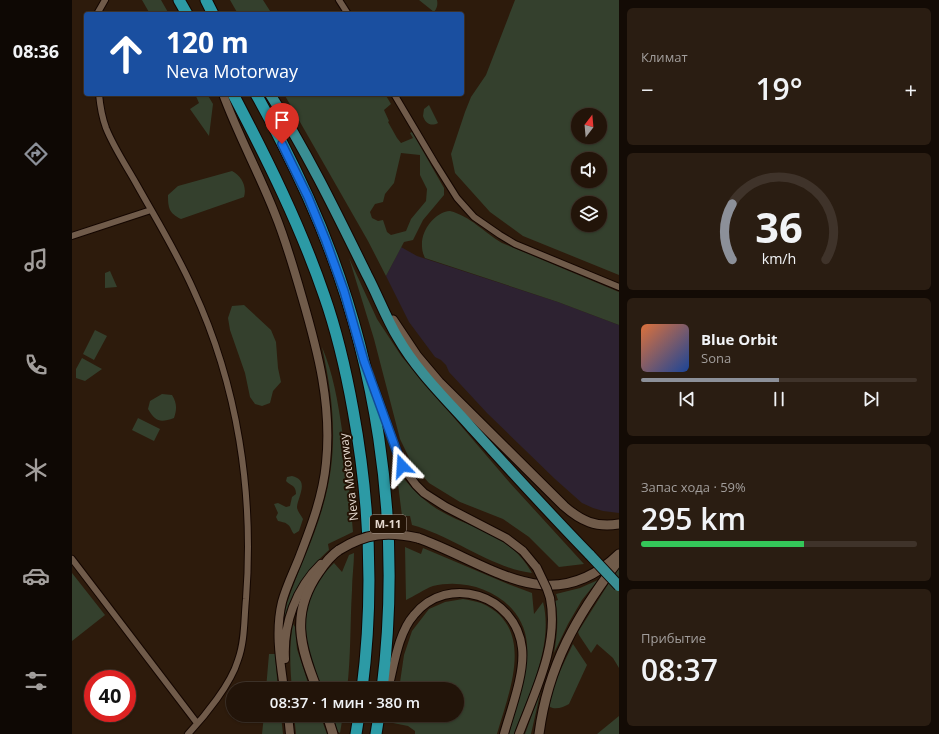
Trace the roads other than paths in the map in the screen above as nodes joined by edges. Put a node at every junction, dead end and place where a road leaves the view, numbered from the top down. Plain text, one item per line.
1 (105, 0) edge
2 (179, 0) edge
3 (206, 0) edge
4 (209, 0) edge
5 (339, 0) edge
6 (98, 12) edge
7 (186, 12) edge
8 (213, 12) edge
9 (217, 12) edge
10 (347, 12) edge
11 (98, 96) edge
12 (223, 96) edge
13 (234, 96) edge
14 (257, 96) edge
15 (271, 96) edge
16 (395, 96) edge
17 (151, 210) junction
18 (72, 236) edge
19 (619, 287) edge
20 (380, 301) junction
21 (364, 361) junction
22 (619, 524) edge
23 (619, 554) edge
24 (72, 559) edge
25 (328, 559) junction
26 (619, 560) edge
27 (619, 586) edge
28 (285, 682) edge
29 (286, 682) edge
30 (314, 682) edge
31 (363, 682) edge
32 (383, 682) edge
33 (390, 682) edge
34 (289, 722) edge
35 (329, 722) edge
36 (358, 722) edge
37 (378, 722) edge
38 (380, 722) edge
39 (197, 723) junction
40 (188, 734) edge
41 (290, 734) edge
42 (333, 734) edge
43 (356, 734) edge
44 (376, 734) edge
45 (504, 734) edge
46 (519, 734) edge
47 (539, 734) edge

1 - 6 street
2 - 7 highway
3 - 8 highway
4 - 9 highway
5 - 10 street
11 - 17 street
12 - 28 street
13 - 31 highway, Neva Motorway / М-11
14 - 21 highway, М-11
15 - 20 highway
16 - 19 street
17 - 18 street
17 - 39 street
20 - 22 main road
20 - 27 highway, bridge
21 - 32 highway, М-11
21 - 46 street, bridge
23 - 25 main road, bridge
24 - 39 street
25 - 29 street
25 - 30 main road
26 - 47 main road
33 - 45 street
34 - 41 street
35 - 42 main road
36 - 43 highway
37 - 44 highway
38 - 44 street
39 - 40 street

